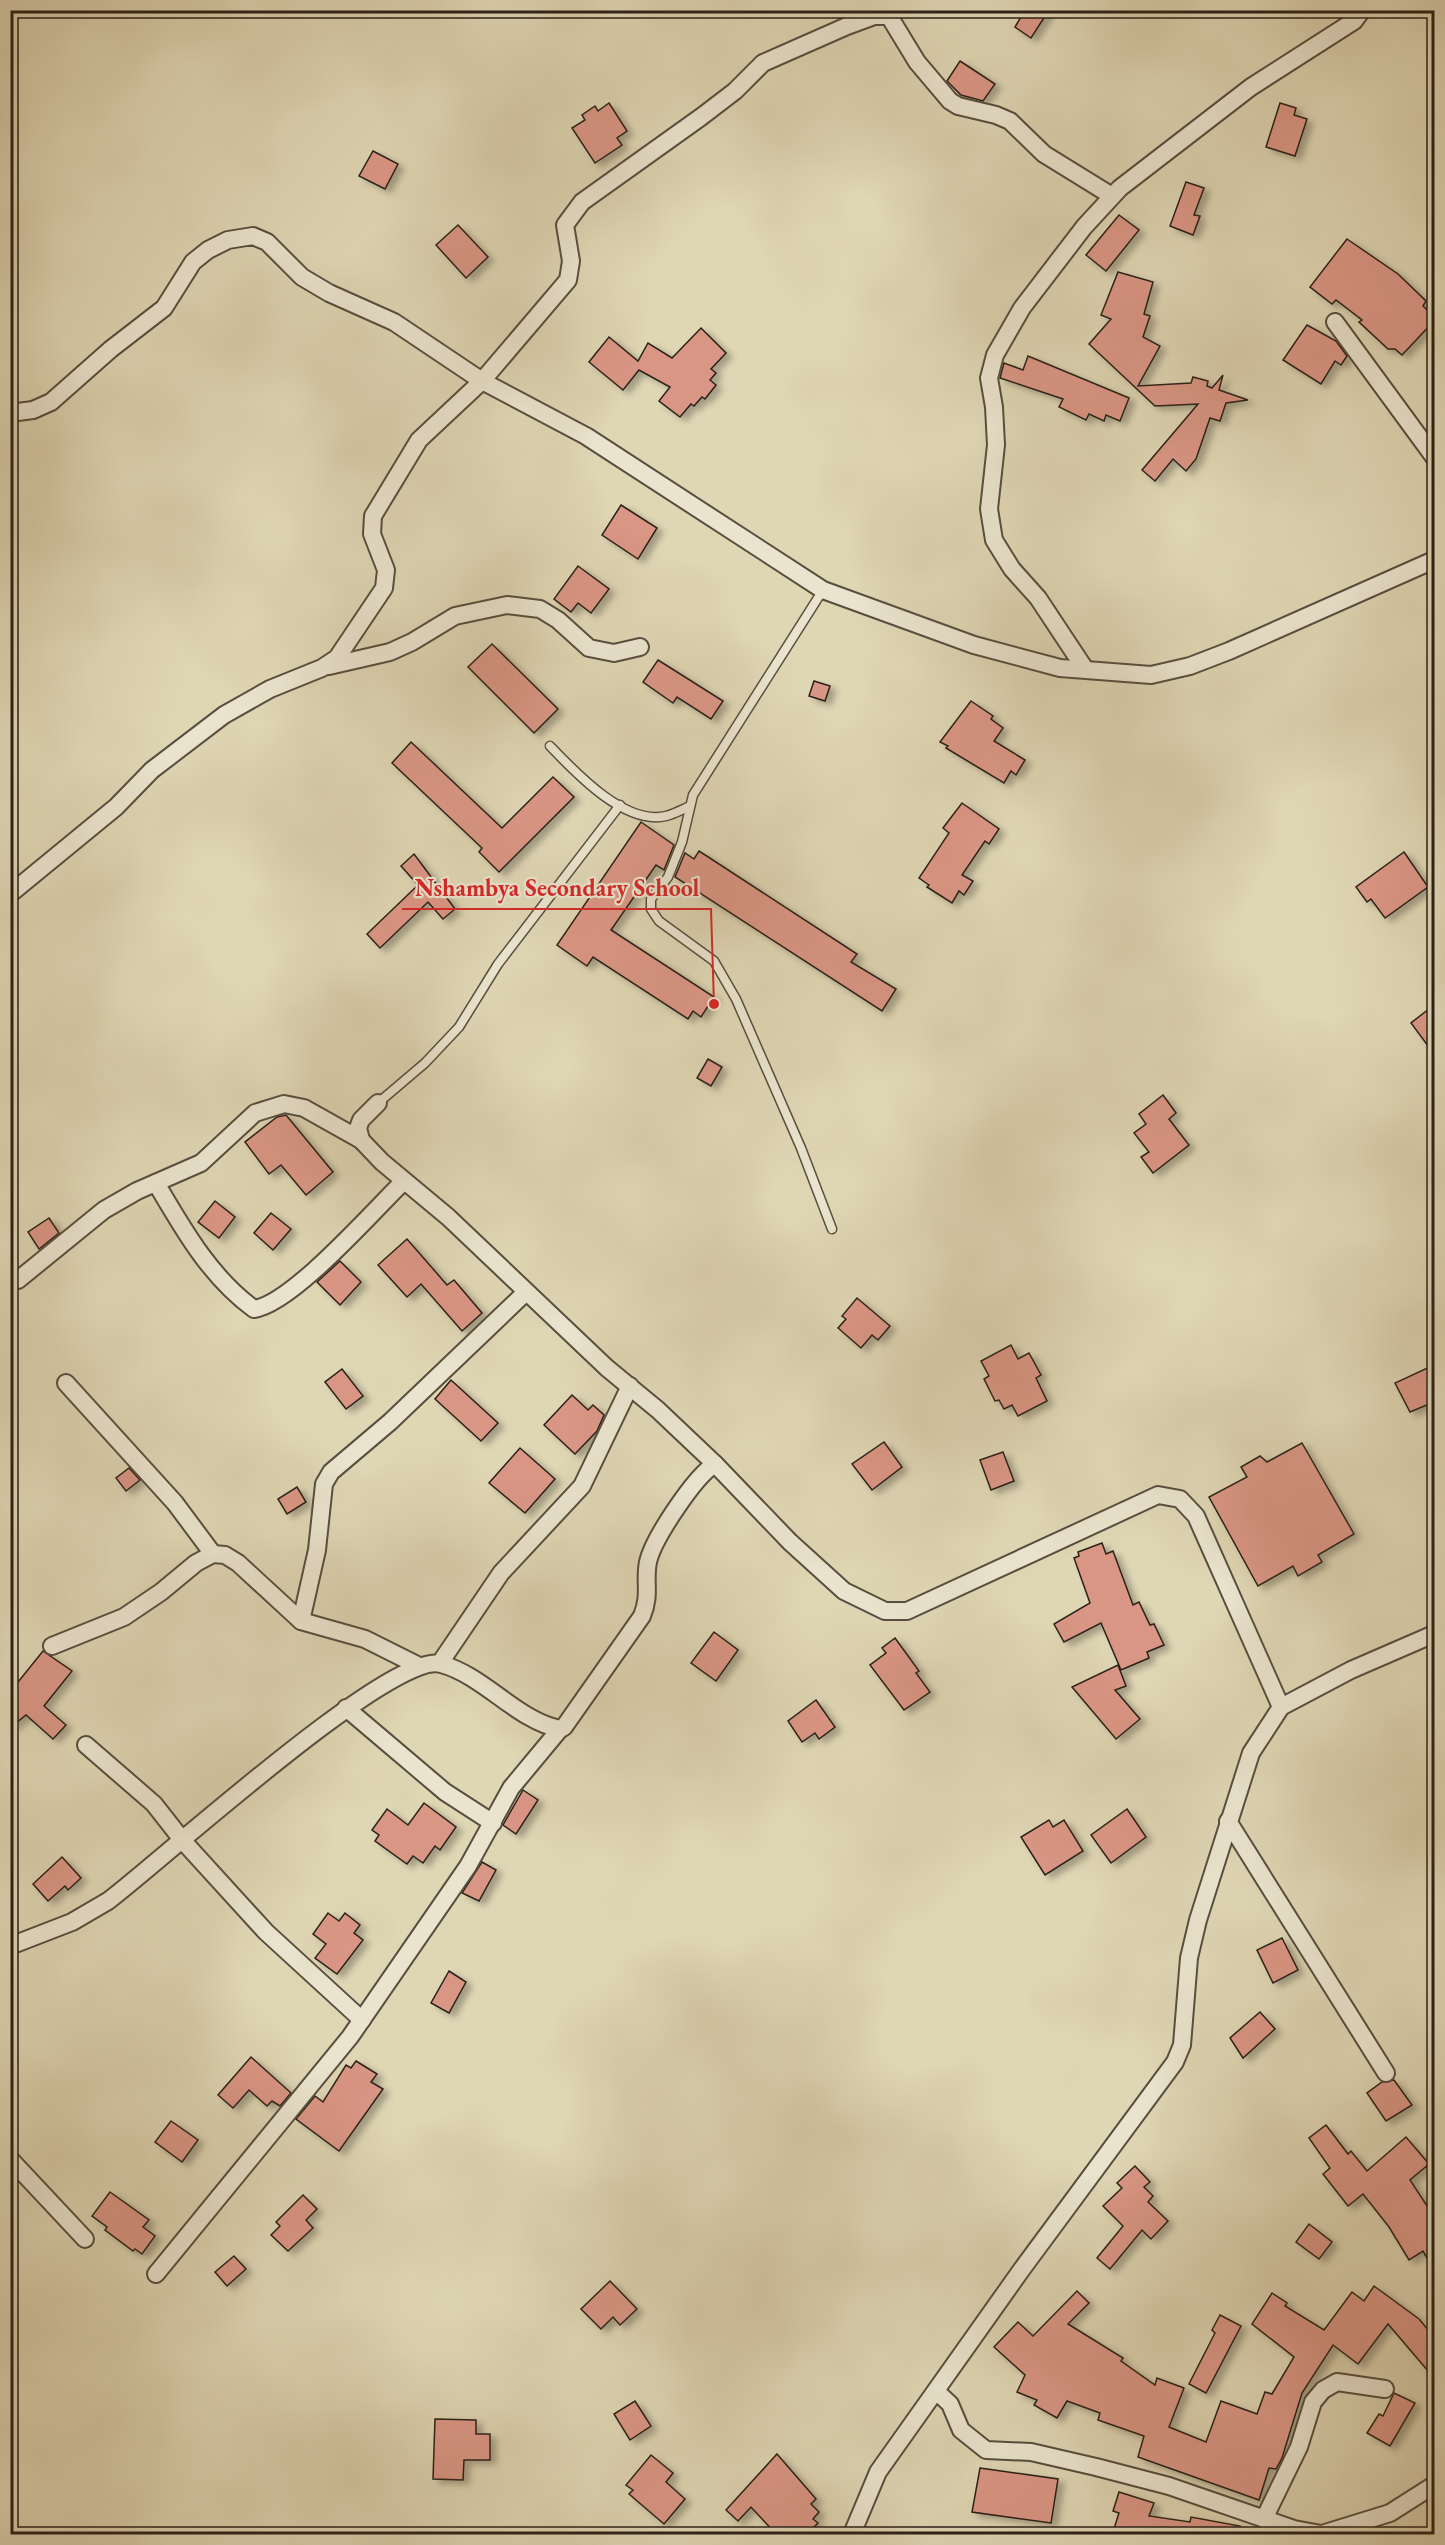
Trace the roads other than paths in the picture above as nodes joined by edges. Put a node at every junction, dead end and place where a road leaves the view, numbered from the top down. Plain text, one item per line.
1 (1362, 10) edge
2 (889, 13) edge
3 (1112, 196) junction
4 (1335, 322) dead end
5 (482, 381) junction
6 (10, 413) edge
7 (1434, 456) edge
8 (1434, 560) edge
9 (823, 590) junction
10 (640, 646) dead end
11 (322, 668) junction
12 (1085, 669) junction
13 (550, 746) dead end
14 (620, 805) junction
15 (688, 807) junction
16 (10, 894) edge
17 (378, 1103) joint
18 (361, 1140) junction
19 (404, 1181) junction
20 (156, 1183) junction
21 (832, 1229) dead end
22 (18, 1280) dead end
23 (525, 1293) junction
24 (66, 1383) dead end
25 (630, 1386) junction
26 (715, 1464) junction
27 (213, 1554) junction
28 (301, 1621) junction
29 (1434, 1634) edge
30 (52, 1646) dead end
31 (440, 1663) junction
32 (419, 1666) junction
33 (1281, 1707) junction
34 (346, 1708) junction
35 (560, 1729) junction
36 (86, 1745) dead end
37 (1228, 1821) junction
38 (494, 1823) junction
39 (183, 1841) junction
40 (10, 1946) edge
41 (362, 2020) junction
42 (1386, 2073) dead end
43 (10, 2159) edge
44 (85, 2239) dead end
45 (156, 2274) dead end
46 (1385, 2389) dead end
47 (936, 2391) junction
48 (1434, 2485) edge
49 (1264, 2519) junction
50 (1293, 2532) edge
51 (852, 2534) edge
52 (1322, 2535) edge

1 - 3 street
2 - 3 street
2 - 5 street
3 - 12 street
4 - 7 street
5 - 6 street
5 - 9 street
5 - 11 street
8 - 12 street
9 - 12 street
9 - 15 lane
10 - 11 street
11 - 16 street
13 - 14 lane
14 - 15 lane
14 - 17 lane
15 - 21 lane
17 - 18 street
18 - 19 street
18 - 20 street
19 - 20 street
19 - 23 street
20 - 22 street
23 - 25 street
23 - 28 street
24 - 27 street
25 - 26 street
25 - 31 street
26 - 33 street
26 - 35 street
27 - 28 street
27 - 30 street
28 - 32 street
29 - 33 street
31 - 32 street
31 - 35 street
32 - 34 street
33 - 37 street
34 - 38 street
34 - 39 street
35 - 38 street
36 - 39 street
37 - 42 street
37 - 47 street
38 - 41 street
39 - 40 street
39 - 41 street
41 - 45 street
43 - 44 street
46 - 49 street
47 - 49 street
47 - 51 street
48 - 52 street
49 - 50 street
50 - 52 street

